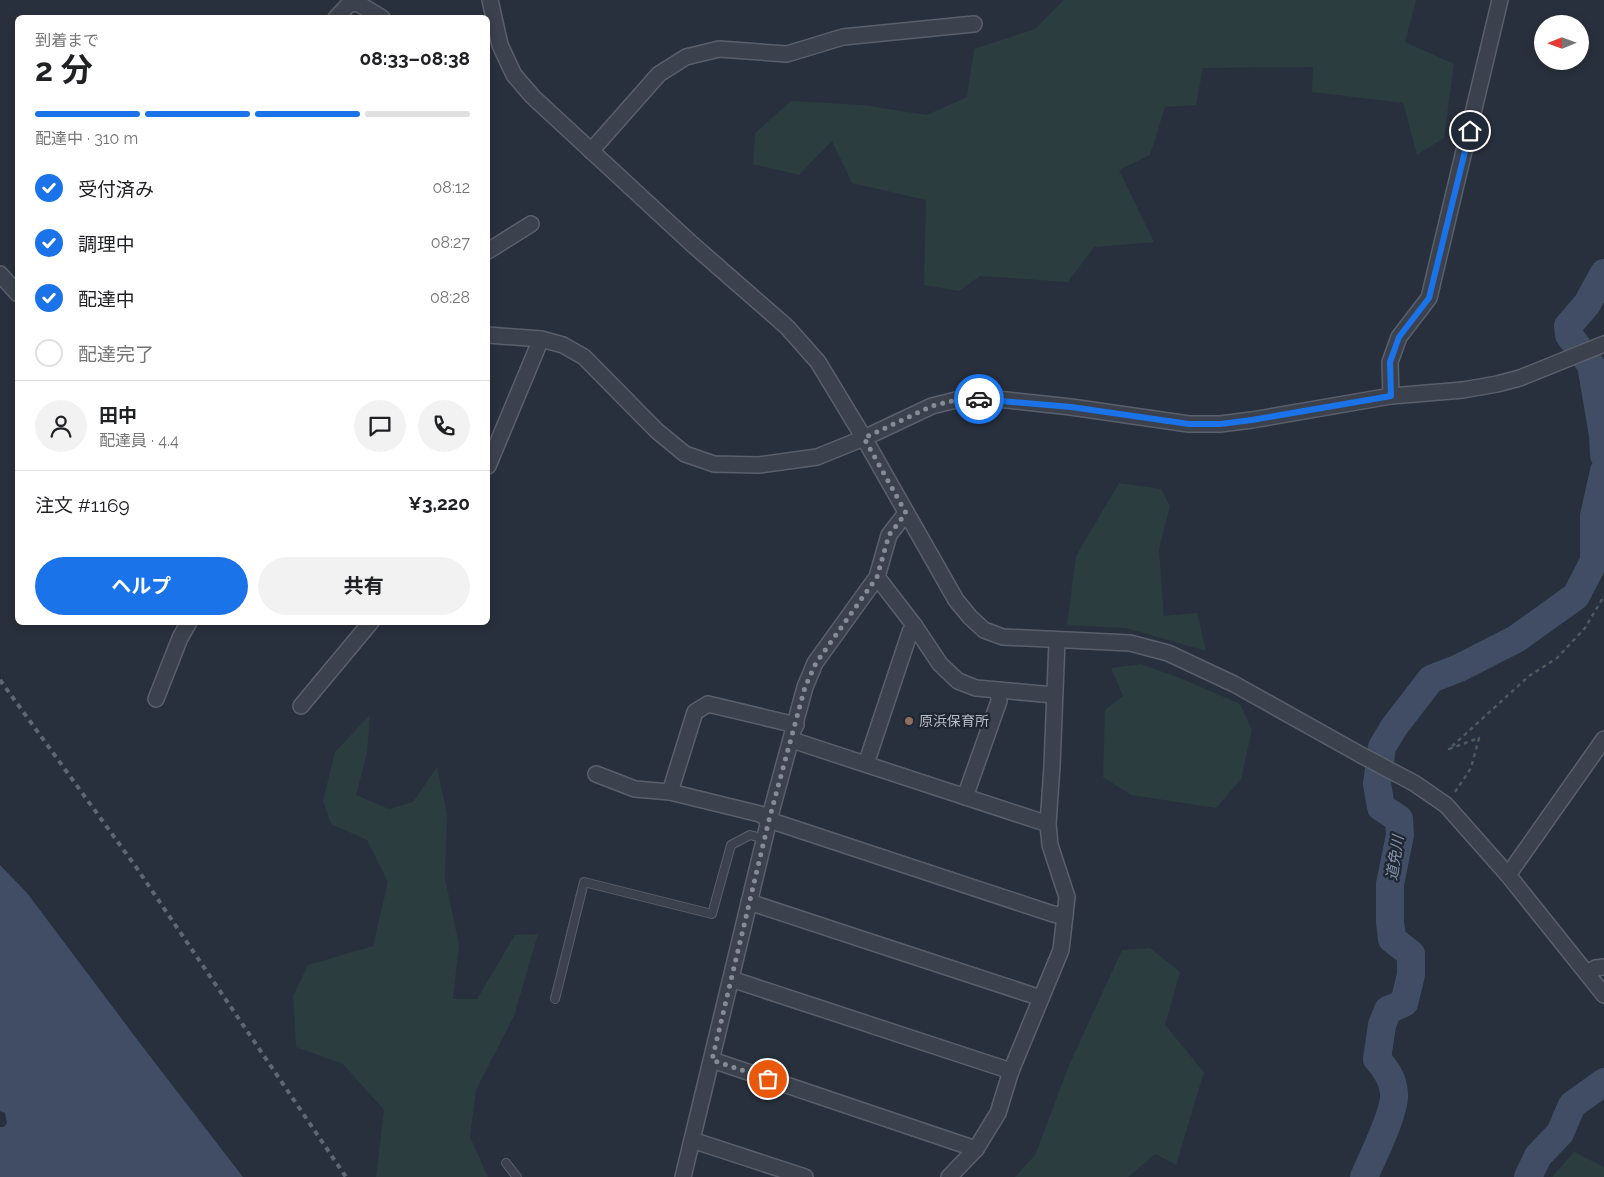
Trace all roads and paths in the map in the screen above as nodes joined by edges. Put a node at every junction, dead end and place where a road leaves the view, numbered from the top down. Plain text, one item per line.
1 (490, 0) edge
2 (1500, 0) edge
3 (339, 15) edge
4 (377, 15) edge
5 (974, 24) dead end
6 (591, 151) junction
7 (531, 224) dead end
8 (490, 250) edge
9 (0, 274) edge
10 (15, 291) edge
11 (490, 335) edge
12 (541, 339) junction
13 (1604, 344) edge
14 (1391, 396) junction
15 (864, 438) junction
16 (490, 461) edge
17 (906, 513) junction
18 (877, 577) junction
19 (1604, 596) edge
20 (187, 625) edge
21 (368, 625) edge
22 (914, 625) junction
23 (1057, 641) junction
24 (998, 690) junction
25 (1054, 695) junction
26 (156, 699) dead end
27 (301, 706) dead end
28 (796, 725) junction
29 (1604, 739) edge
30 (792, 740) junction
31 (866, 764) junction
32 (596, 774) dead end
33 (670, 792) junction
34 (965, 797) junction
35 (1446, 805) junction
36 (769, 820) junction
37 (1048, 824) junction
38 (764, 839) junction
39 (1508, 875) junction
40 (749, 902) junction
41 (1065, 916) junction
42 (1604, 967) edge
43 (1587, 972) junction
44 (731, 979) junction
45 (1604, 995) edge
46 (1040, 998) junction
47 (555, 999) dead end
48 (712, 1060) junction
49 (1011, 1071) junction
50 (692, 1140) junction
51 (976, 1148) junction
52 (506, 1163) dead end
53 (517, 1177) edge
54 (683, 1177) edge
55 (805, 1177) edge
56 (949, 1177) edge

1 - 6 street
2 - 14 street
3 - 4 street
5 - 6 street
6 - 15 street
7 - 8 street
9 - 10 street
11 - 12 street
12 - 15 street
12 - 16 street
13 - 14 street
14 - 15 street
15 - 17 street
17 - 18 street
17 - 23 street
18 - 22 street
18 - 28 street
19 - 35 path
20 - 26 street
21 - 27 street
22 - 24 street
22 - 31 street
23 - 25 street
23 - 35 street
24 - 25 street
24 - 34 street
25 - 37 street
28 - 30 street
28 - 33 street
29 - 39 street
30 - 31 street
30 - 36 street
31 - 34 street
32 - 33 street
33 - 36 street
34 - 37 street
35 - 39 street
36 - 38 street
36 - 41 street
37 - 41 street
38 - 40 street
38 - 47 lane
39 - 43 street
40 - 44 street
40 - 46 street
41 - 46 street
42 - 43 street
43 - 45 street
44 - 48 street
44 - 49 street
46 - 49 street
48 - 50 street
48 - 51 street
49 - 51 street
50 - 54 street
50 - 55 street
51 - 56 street
52 - 53 lane

